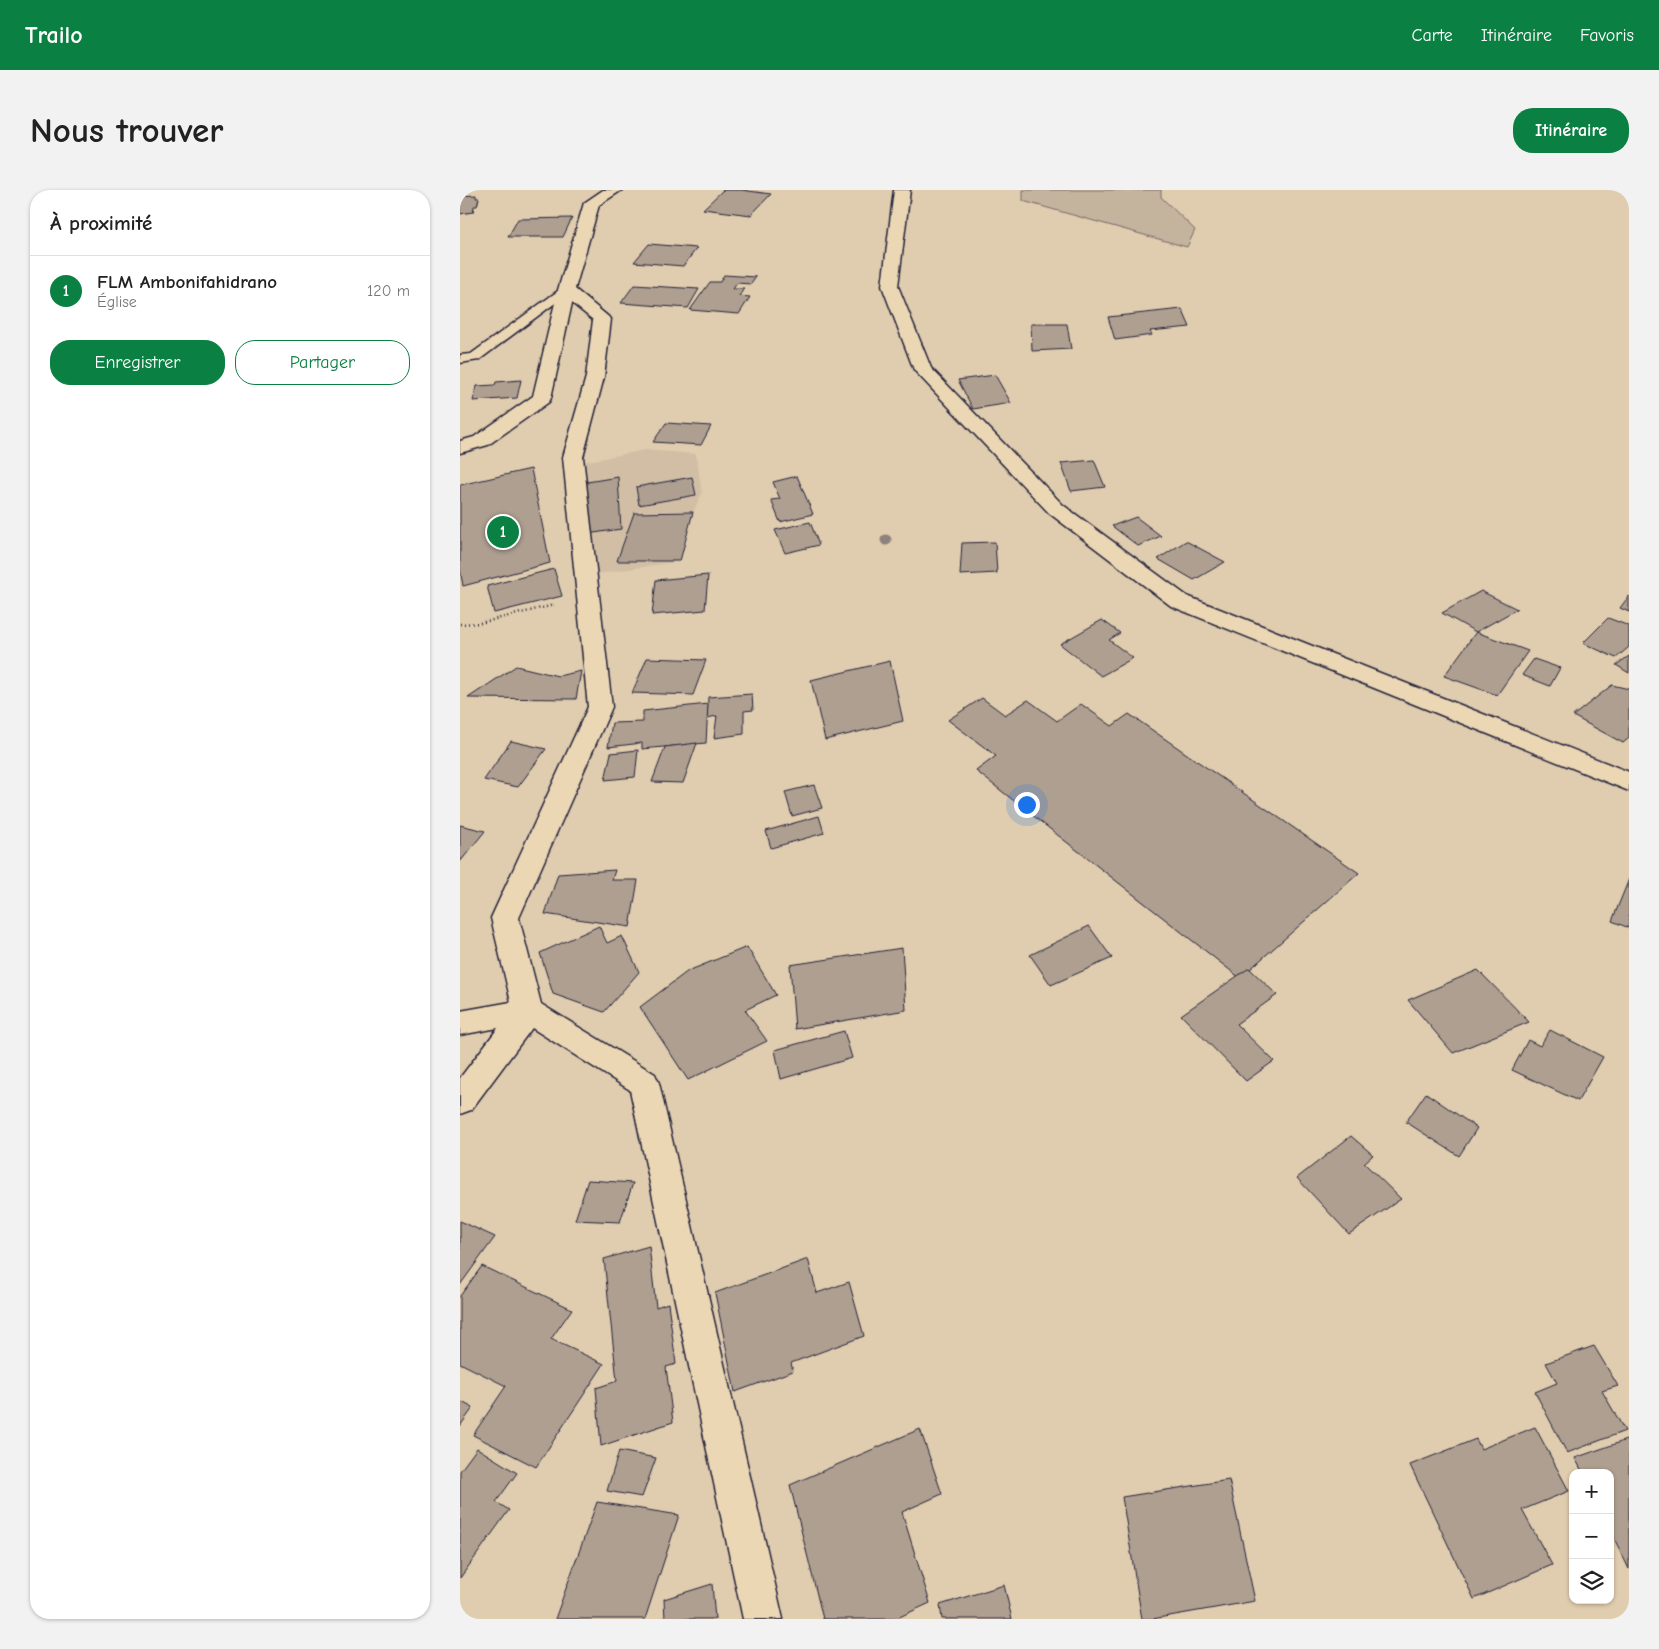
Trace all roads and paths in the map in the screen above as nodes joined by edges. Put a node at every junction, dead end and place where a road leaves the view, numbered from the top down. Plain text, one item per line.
1 (614, 190) edge
2 (902, 190) edge
3 (566, 290) junction
4 (460, 359) edge
5 (460, 447) edge
6 (588, 596) junction
7 (460, 624) edge
8 (1629, 782) edge
9 (528, 1011) junction
10 (460, 1023) edge
11 (460, 1101) edge
12 (763, 1619) edge

1 - 3 street
2 - 8 street
3 - 4 lane
3 - 5 street
3 - 6 street
6 - 7 path
6 - 9 street
9 - 10 street
9 - 11 street
9 - 12 street

